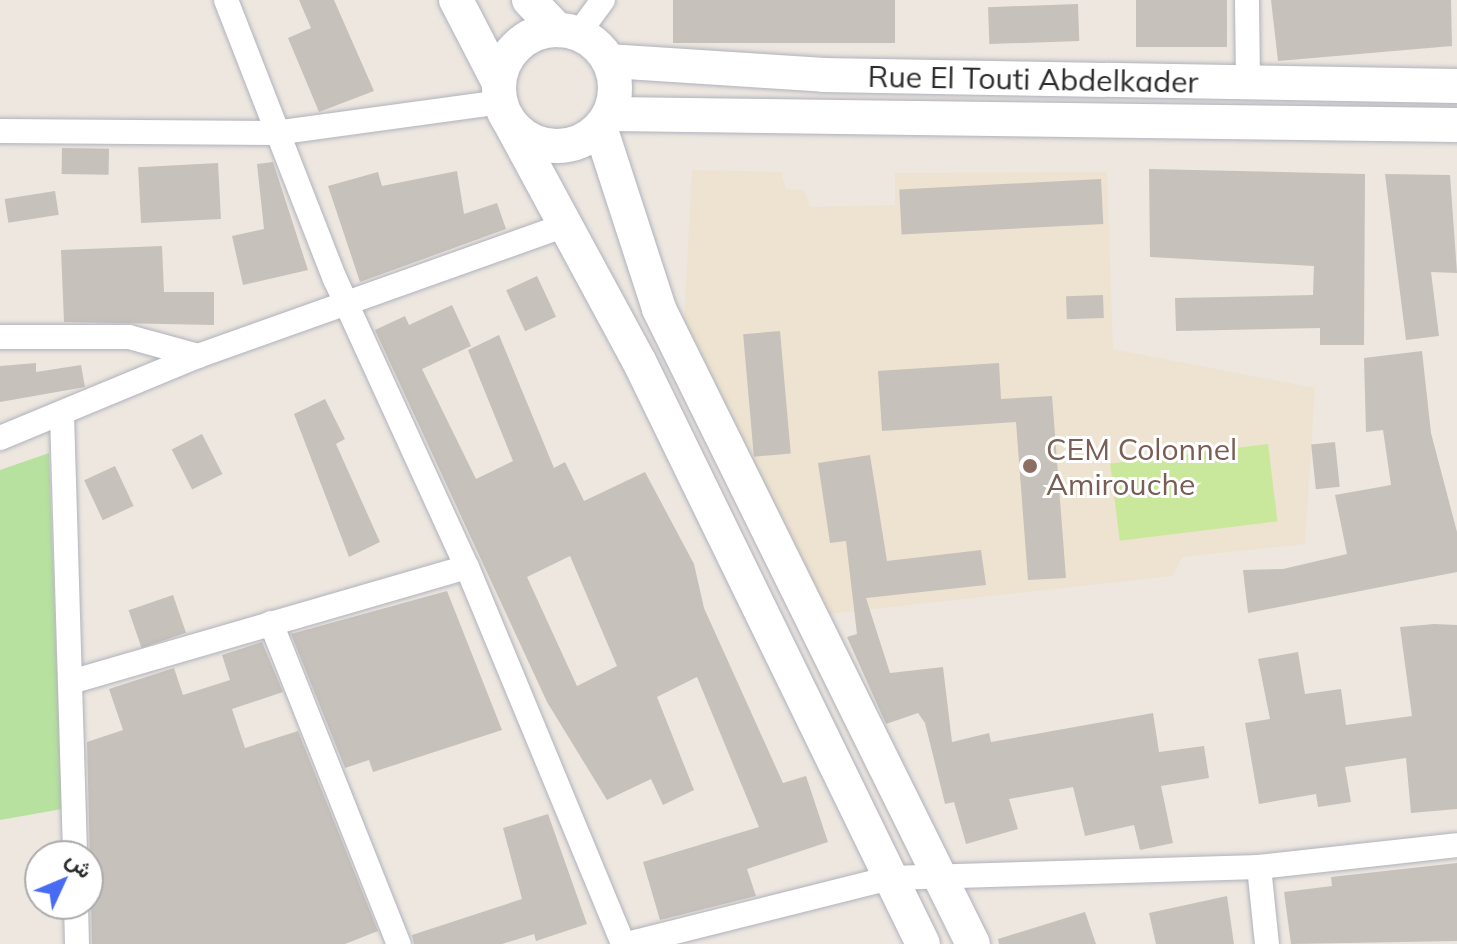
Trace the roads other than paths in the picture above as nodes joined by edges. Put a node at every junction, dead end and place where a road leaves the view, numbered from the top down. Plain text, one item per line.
1 (226, 0) edge
2 (456, 0) edge
3 (529, 0) edge
4 (603, 0) edge
5 (1247, 0) edge
6 (568, 32) junction
7 (609, 61) junction
8 (1248, 83) junction
9 (1457, 86) edge
10 (502, 101) junction
11 (606, 122) junction
12 (1457, 125) edge
13 (0, 131) edge
14 (275, 133) junction
15 (569, 224) junction
16 (348, 307) junction
17 (0, 337) edge
18 (198, 356) junction
19 (62, 414) junction
20 (0, 438) edge
21 (467, 567) junction
22 (271, 623) junction
23 (71, 682) junction
24 (75, 840) edge
25 (1457, 845) edge
26 (1259, 867) junction
27 (938, 874) junction
28 (890, 878) junction
29 (76, 920) edge
30 (77, 944) edge
31 (399, 944) edge
32 (625, 944) edge
33 (923, 944) edge
34 (973, 944) edge
35 (1267, 944) edge

1 - 14 street
2 - 10 main road
3 - 6 main road
4 - 6 street
5 - 8 street
6 - 7 main road
6 - 10 main road
7 - 8 main road, Rue El Touti Abdelkader
7 - 11 main road
8 - 9 main road, Rue El Touti Abdelkader
10 - 11 main road
10 - 14 street
10 - 15 main road
11 - 12 main road, Rue El Touti Abdelkader
11 - 27 main road
13 - 14 street
14 - 16 street
15 - 16 street
15 - 28 main road
16 - 18 street
16 - 21 street
17 - 18 street
18 - 19 street
19 - 20 street
19 - 23 street
21 - 22 street
21 - 32 street
22 - 23 street
22 - 31 street
23 - 24 street
25 - 26 street
26 - 27 street
26 - 35 street
27 - 28 street
27 - 34 main road
28 - 32 street
28 - 33 main road
29 - 30 street

